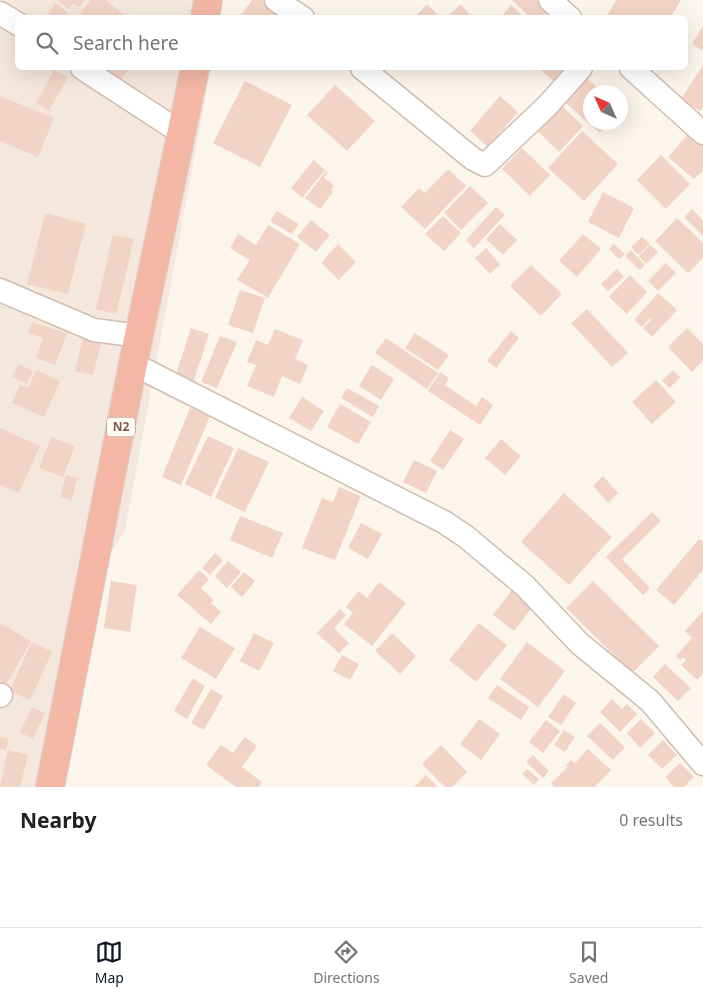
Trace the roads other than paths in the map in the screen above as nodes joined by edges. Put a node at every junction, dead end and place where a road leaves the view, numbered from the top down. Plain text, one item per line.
1 (208, 0) edge
2 (276, 0) edge
3 (550, 0) edge
4 (0, 13) edge
5 (206, 15) edge
6 (298, 15) edge
7 (567, 15) edge
8 (15, 22) edge
9 (85, 70) edge
10 (195, 70) edge
11 (364, 70) edge
12 (579, 70) edge
13 (632, 70) edge
14 (703, 133) edge
15 (183, 134) junction
16 (0, 290) edge
17 (140, 336) junction
18 (133, 364) junction
19 (703, 764) edge
20 (50, 787) edge

1 - 5 highway
2 - 6 street
3 - 7 street
4 - 8 street
9 - 15 street
10 - 15 highway, N2
11 - 12 street
13 - 14 street
15 - 17 highway, N2
16 - 17 street
17 - 18 highway, N2
18 - 19 street
18 - 20 highway, N2

